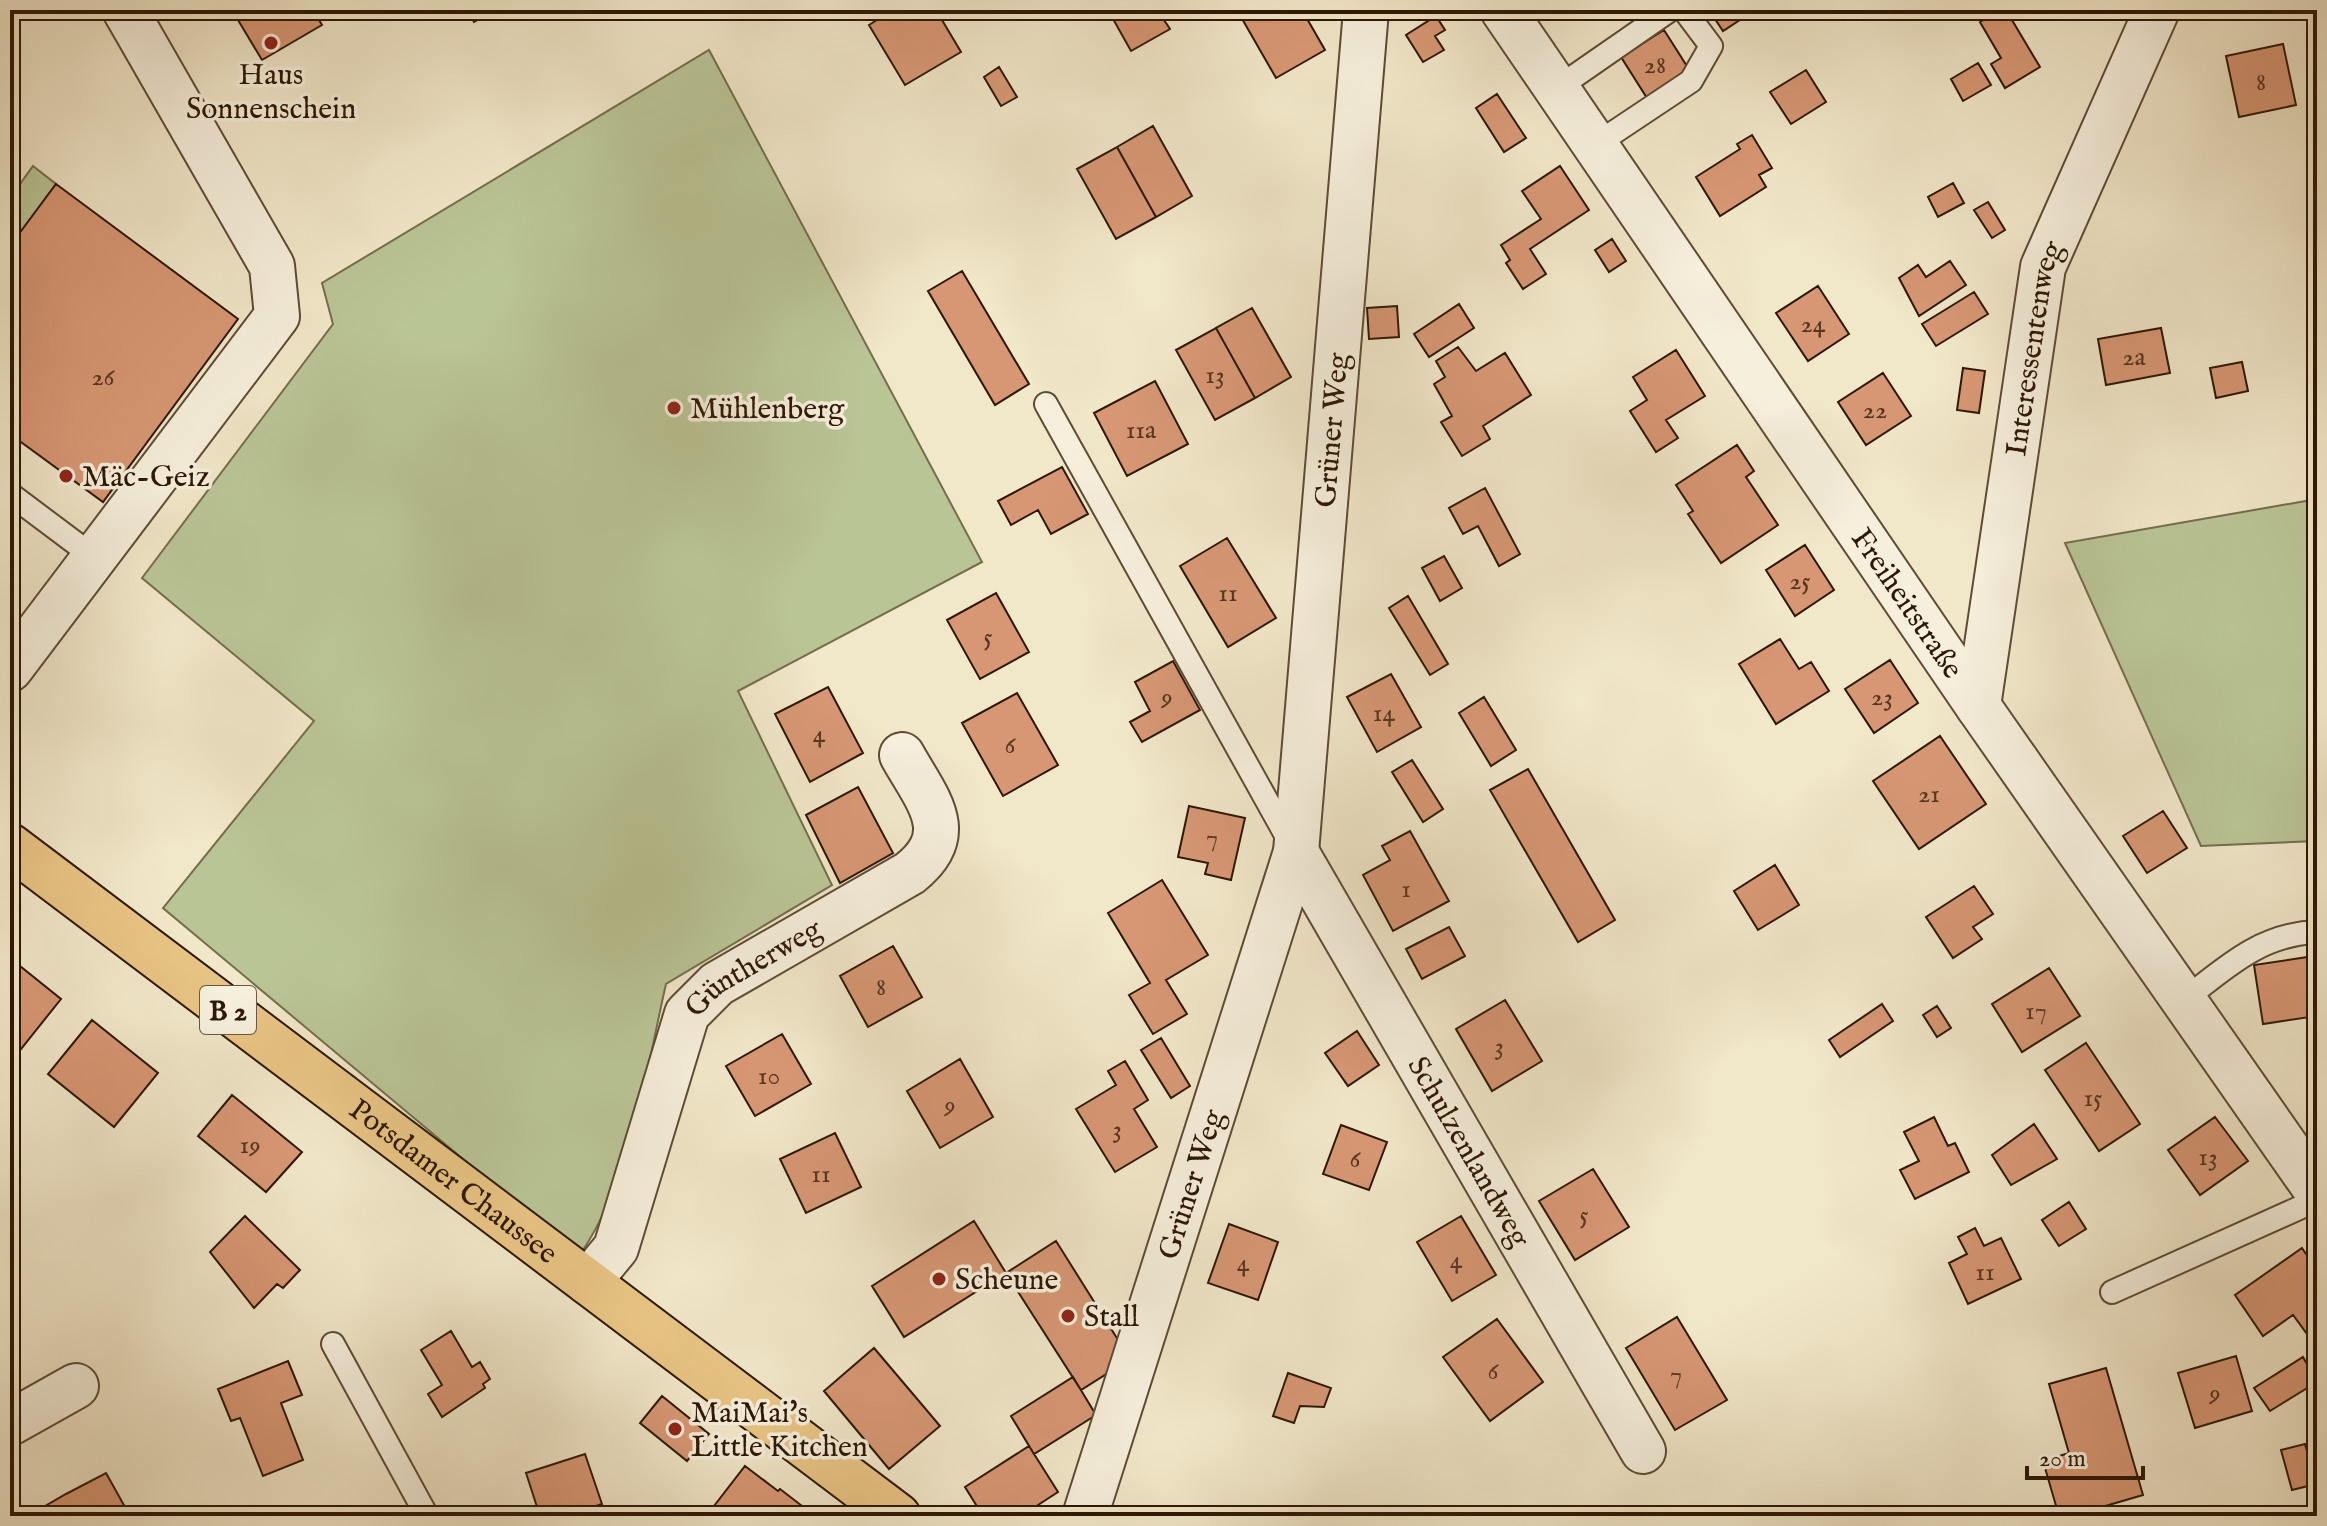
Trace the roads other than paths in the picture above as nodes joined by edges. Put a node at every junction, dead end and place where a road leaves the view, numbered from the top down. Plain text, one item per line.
1 (125, 10) edge
2 (1366, 10) edge
3 (1503, 10) edge
4 (1670, 10) edge
5 (1684, 10) edge
6 (2157, 10) edge
7 (1556, 89) junction
8 (1595, 145) junction
9 (1046, 404) dead end
10 (10, 494) edge
11 (94, 557) junction
12 (10, 669) edge
13 (1978, 706) junction
14 (902, 755) dead end
15 (10, 846) edge
16 (1296, 852) junction
17 (2317, 932) edge
18 (2184, 1000) junction
19 (2317, 1191) edge
20 (2317, 1200) edge
21 (588, 1282) junction
22 (2112, 1292) dead end
23 (333, 1344) dead end
24 (76, 1386) dead end
25 (10, 1423) edge
26 (1643, 1451) dead end
27 (427, 1516) edge
28 (898, 1516) edge
29 (1085, 1516) edge

1 - 11 street
2 - 16 street, Grüner Weg
3 - 7 street, Freiheitstraße
4 - 7 lane
5 - 8 lane
6 - 13 street, Interessentenweg
7 - 8 street, Freiheitstraße
8 - 13 street, Freiheitstraße
9 - 16 lane
10 - 11 lane
11 - 12 street
13 - 18 street, Freiheitstraße
14 - 21 street, Güntherweg
15 - 21 main road, Potsdamer Chaussee / B 2
16 - 26 street, Schulzenlandweg
16 - 29 street, Grüner Weg
17 - 18 lane
18 - 19 street, Freiheitstraße
20 - 22 lane
21 - 28 main road, Potsdamer Chaussee / B 2
23 - 27 lane
24 - 25 street

